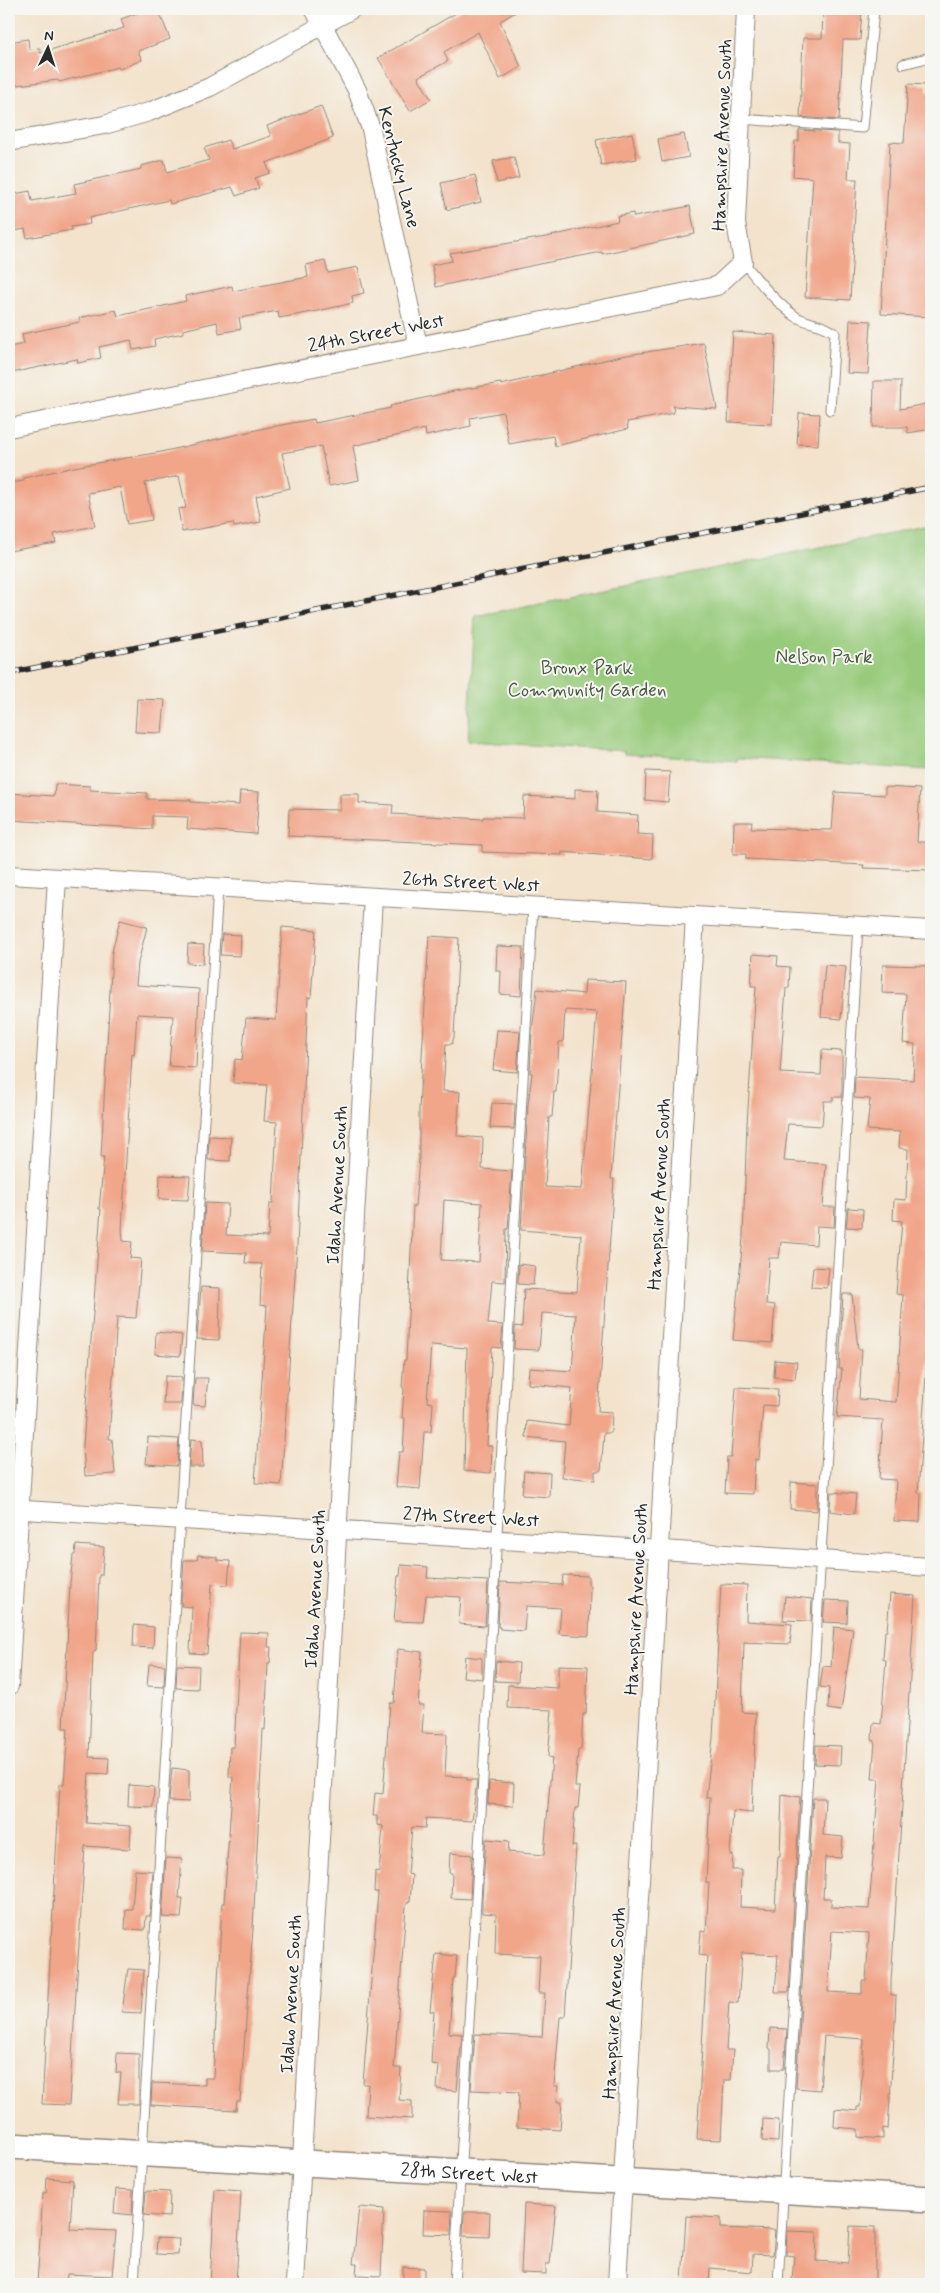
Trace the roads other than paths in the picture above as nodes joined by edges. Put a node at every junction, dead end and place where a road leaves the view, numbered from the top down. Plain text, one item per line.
1 (314, 9) edge
2 (352, 9) edge
3 (746, 9) edge
4 (874, 9) edge
5 (323, 25) junction
6 (931, 57) edge
7 (903, 64) dead end
8 (741, 119) junction
9 (9, 142) edge
10 (742, 262) junction
11 (418, 346) junction
12 (830, 410) dead end
13 (9, 428) edge
14 (9, 875) edge
15 (56, 878) junction
16 (218, 887) junction
17 (373, 897) junction
18 (533, 905) junction
19 (695, 916) junction
20 (858, 925) junction
21 (931, 930) edge
22 (14, 1509) edge
23 (178, 1520) junction
24 (339, 1529) junction
25 (496, 1538) junction
26 (660, 1549) junction
27 (821, 1559) junction
28 (931, 1567) edge
29 (9, 1686) edge
30 (9, 2146) edge
31 (142, 2153) junction
32 (302, 2163) junction
33 (460, 2171) junction
34 (624, 2180) junction
35 (784, 2190) junction
36 (931, 2199) edge
37 (134, 2284) edge
38 (295, 2284) edge
39 (454, 2284) edge
40 (618, 2284) edge
41 (778, 2284) edge

1 - 5 street, Kentucky Lane
2 - 5 street
3 - 8 street, Hampshire Avenue South
4 - 8 lane
5 - 9 street
5 - 11 street, Kentucky Lane
6 - 7 lane
8 - 10 street, Hampshire Avenue South
10 - 11 street, 24th Street West
10 - 12 lane
11 - 13 street, 24th Street West
14 - 15 street, 26th Street West
15 - 16 street, 26th Street West
15 - 22 street
16 - 17 street, 26th Street West
16 - 23 lane
17 - 18 street, 26th Street West
17 - 24 street, Idaho Avenue South
18 - 19 street, 26th Street West
18 - 25 lane
19 - 20 street, 26th Street West
19 - 26 street, Hampshire Avenue South
20 - 21 street, 26th Street West
20 - 27 lane
22 - 23 street, 27th Street West
22 - 29 street
23 - 24 street, 27th Street West
23 - 31 lane
24 - 25 street, 27th Street West
24 - 32 street, Idaho Avenue South
25 - 26 street, 27th Street West
25 - 33 lane
26 - 27 street, 27th Street West
26 - 34 street, Hampshire Avenue South
27 - 28 street, 27th Street West
27 - 35 lane
30 - 31 street, 28th Street West
31 - 32 street, 28th Street West
31 - 37 lane
32 - 33 street, 28th Street West
32 - 38 street, Idaho Avenue South
33 - 34 street, 28th Street West
33 - 39 lane
34 - 35 street, 28th Street West
34 - 40 street, Hampshire Avenue South
35 - 36 street, 28th Street West
35 - 41 lane

